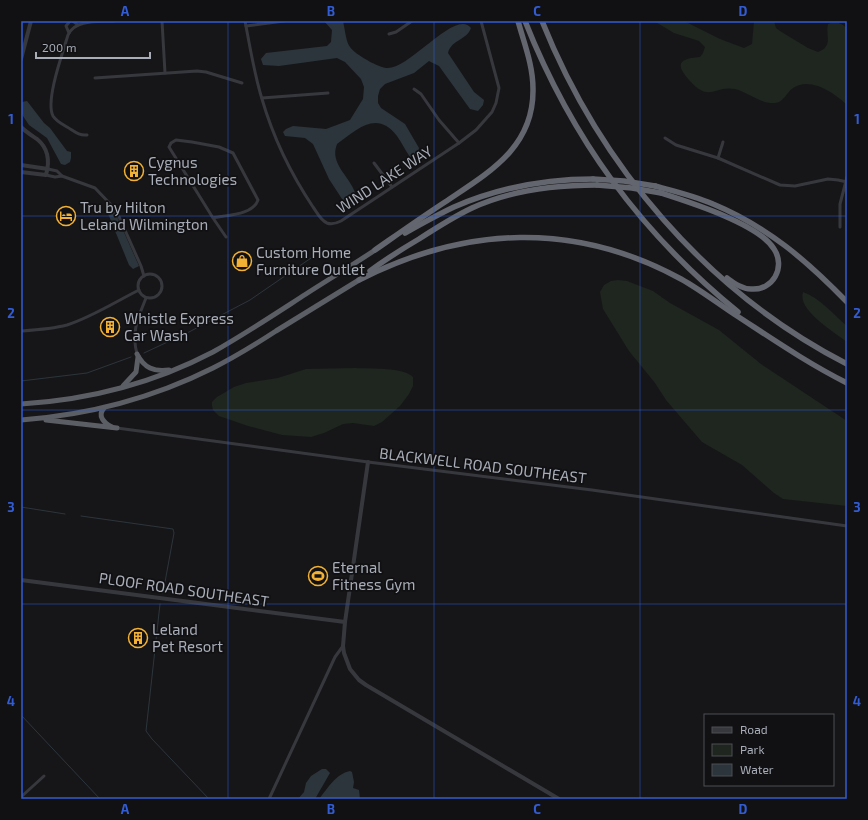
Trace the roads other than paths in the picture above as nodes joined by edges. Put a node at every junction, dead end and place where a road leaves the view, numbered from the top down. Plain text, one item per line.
1 (31, 21) edge
2 (72, 21) edge
3 (114, 21) edge
4 (162, 21) edge
5 (245, 21) edge
6 (284, 21) edge
7 (412, 21) edge
8 (481, 21) edge
9 (518, 21) edge
10 (525, 21) edge
11 (542, 21) edge
12 (78, 25) junction
13 (246, 26) junction
14 (69, 33) junction
15 (389, 34) dead end
16 (21, 59) edge
17 (165, 73) junction
18 (95, 78) dead end
19 (242, 83) dead end
20 (414, 89) dead end
21 (328, 93) dead end
22 (262, 98) junction
23 (21, 127) edge
24 (21, 132) edge
25 (28, 133) junction
26 (87, 135) dead end
27 (665, 138) dead end
28 (724, 142) dead end
29 (459, 143) junction
30 (718, 158) junction
31 (374, 163) dead end
32 (21, 166) edge
33 (48, 169) junction
34 (21, 172) edge
35 (46, 175) junction
36 (62, 176) junction
37 (847, 177) edge
38 (846, 182) edge
39 (392, 187) junction
40 (213, 218) junction
41 (840, 227) dead end
42 (226, 237) dead end
43 (375, 250) junction
44 (700, 258) junction
45 (144, 276) junction
46 (359, 280) junction
47 (139, 290) junction
48 (146, 298) junction
49 (847, 302) edge
50 (21, 332) edge
51 (783, 346) junction
52 (138, 354) junction
53 (847, 364) edge
54 (176, 369) junction
55 (847, 383) edge
56 (120, 388) junction
57 (21, 404) edge
58 (104, 408) junction
59 (37, 419) junction
60 (21, 420) edge
61 (117, 428) junction
62 (368, 462) junction
63 (847, 526) edge
64 (21, 580) edge
65 (345, 622) junction
66 (343, 646) junction
67 (44, 776) dead end
68 (21, 797) edge
69 (269, 799) edge
70 (560, 799) edge

1 - 16 street
2 - 12 street
2 - 14 street
3 - 12 street
4 - 17 street
5 - 13 street, WIND LAKE WAY
6 - 13 street
7 - 15 street
8 - 29 street, WIND LAKE WAY
9 - 43 highway
10 - 51 highway
11 - 44 highway
12 - 14 street
13 - 22 street, WIND LAKE WAY
14 - 26 street
17 - 18 street
17 - 19 street
20 - 29 street
21 - 22 street
22 - 39 street, WIND LAKE WAY
23 - 25 street
24 - 25 street
25 - 33 street
27 - 30 street
28 - 30 street
29 - 39 street, WIND LAKE WAY
30 - 38 street
31 - 39 street
32 - 33 street
33 - 35 street
33 - 36 street
34 - 35 street
35 - 36 street
36 - 45 street
37 - 38 street
38 - 41 street
40 - 40 street
40 - 42 street
43 - 49 highway, bridge
43 - 54 highway
44 - 46 highway, bridge
44 - 53 highway
45 - 47 street
45 - 48 street
46 - 51 highway
46 - 58 highway
47 - 48 street
47 - 50 street
48 - 52 street
51 - 55 highway
52 - 54 highway
52 - 56 highway
54 - 56 highway
56 - 57 highway
58 - 59 highway
58 - 61 highway
59 - 60 highway
59 - 61 highway
61 - 62 street, BLACKWELL ROAD SOUTHEAST
62 - 63 street, BLACKWELL ROAD SOUTHEAST
62 - 65 street
64 - 65 street, PLOOF ROAD SOUTHEAST
65 - 66 street
66 - 69 street
66 - 70 street
67 - 68 street

